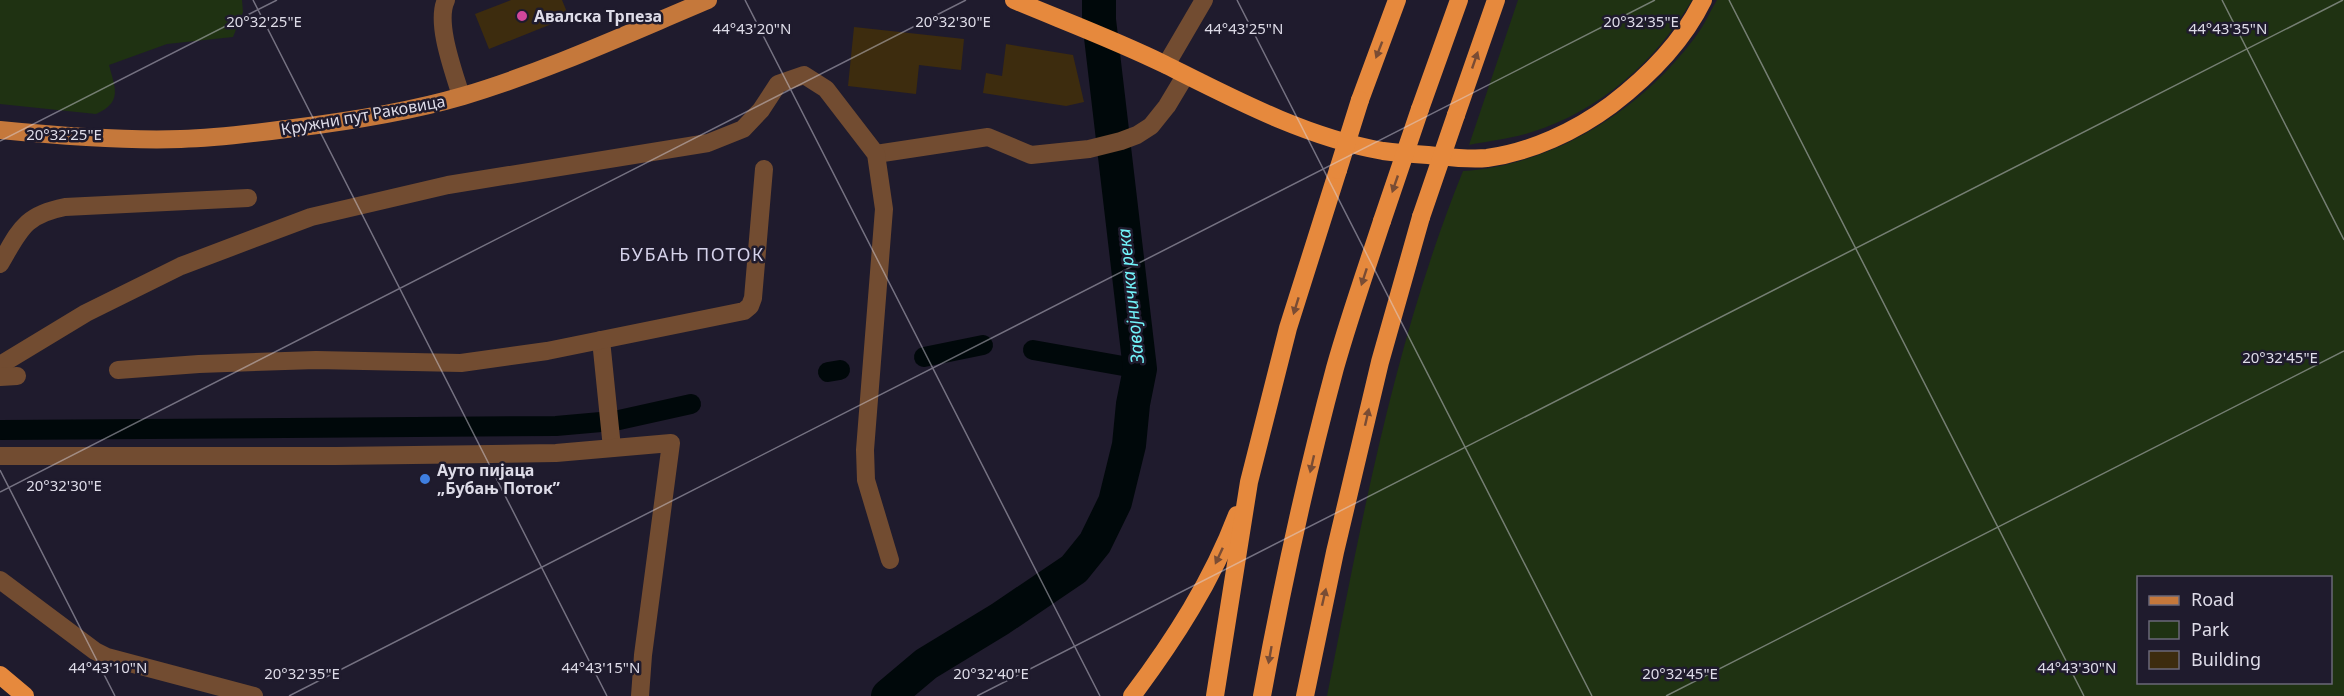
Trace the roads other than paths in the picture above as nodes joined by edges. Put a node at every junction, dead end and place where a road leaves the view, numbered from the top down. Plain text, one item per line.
1 (447, 0) edge
2 (708, 0) edge
3 (1014, 0) edge
4 (1204, 0) edge
5 (1397, 0) edge
6 (1459, 0) edge
7 (1496, 0) edge
8 (1703, 0) edge
9 (1166, 65) junction
10 (1185, 76) junction
11 (461, 96) junction
12 (0, 130) edge
13 (876, 154) junction
14 (764, 169) dead end
15 (248, 198) dead end
16 (0, 264) edge
17 (601, 340) junction
18 (0, 365) edge
19 (118, 370) dead end
20 (612, 448) junction
21 (0, 456) edge
22 (1249, 482) junction
23 (890, 560) dead end
24 (0, 579) edge
25 (0, 675) edge
26 (25, 696) edge
27 (254, 696) edge
28 (640, 696) edge
29 (1132, 696) edge
30 (1215, 696) edge
31 (1262, 696) edge
32 (1305, 696) edge

1 - 11 street
2 - 11 main road, Кружни пут Раковица
3 - 9 highway
4 - 9 street
5 -> 22 highway, bridge
6 -> 31 highway, bridge
32 -> 7 highway, bridge
8 - 10 highway
9 - 10 highway
10 - 13 street
11 - 12 main road, Кружни пут Раковица
13 - 18 street
13 - 23 street
14 - 17 street
15 - 16 street
17 - 19 street
17 - 20 street
20 - 21 street
20 - 28 street
22 -> 29 highway
22 - 30 highway
24 - 27 street
25 - 26 highway

